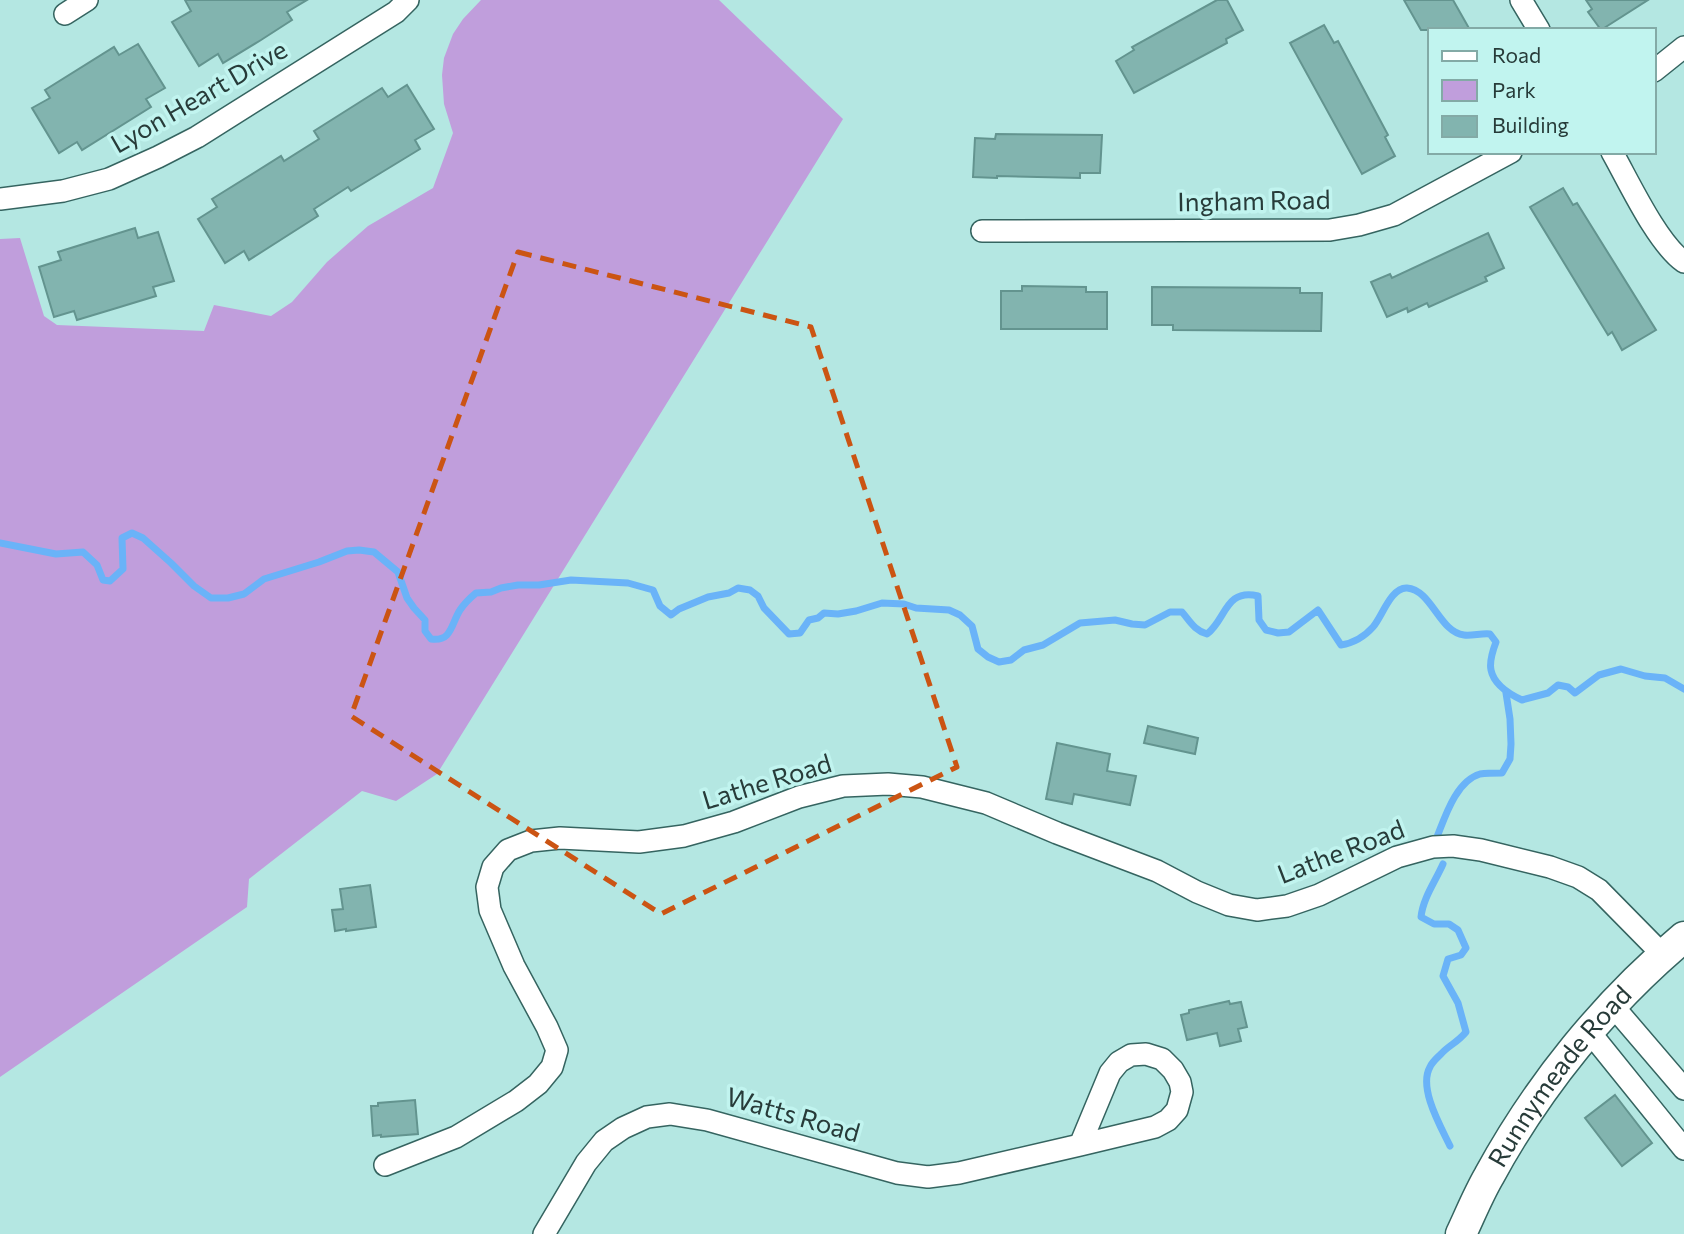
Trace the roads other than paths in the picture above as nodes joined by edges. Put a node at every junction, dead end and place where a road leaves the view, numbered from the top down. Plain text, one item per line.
1 (87, 0) edge
2 (408, 0) edge
3 (1521, 0) edge
4 (65, 14) dead end
5 (1538, 28) edge
6 (1684, 47) edge
7 (1656, 69) edge
8 (1507, 154) edge
9 (1613, 154) edge
10 (0, 199) edge
11 (982, 230) dead end
12 (1684, 262) edge
13 (1673, 946) edge
14 (1613, 1006) junction
15 (1588, 1030) junction
16 (1684, 1089) edge
17 (1080, 1145) junction
18 (1684, 1149) edge
19 (386, 1165) dead end
20 (544, 1234) edge
21 (1461, 1234) edge

1 - 4 street
2 - 10 street, Lyon Heart Drive
3 - 5 street
6 - 7 street
8 - 11 street, Ingham Road
9 - 12 street
13 - 14 street, Runnymeade Road
13 - 19 street, Lathe Road
14 - 15 street, Runnymeade Road
14 - 16 street
15 - 18 street
15 - 21 street, Runnymeade Road
17 - 17 street, Watts Road
17 - 20 street, Watts Road

